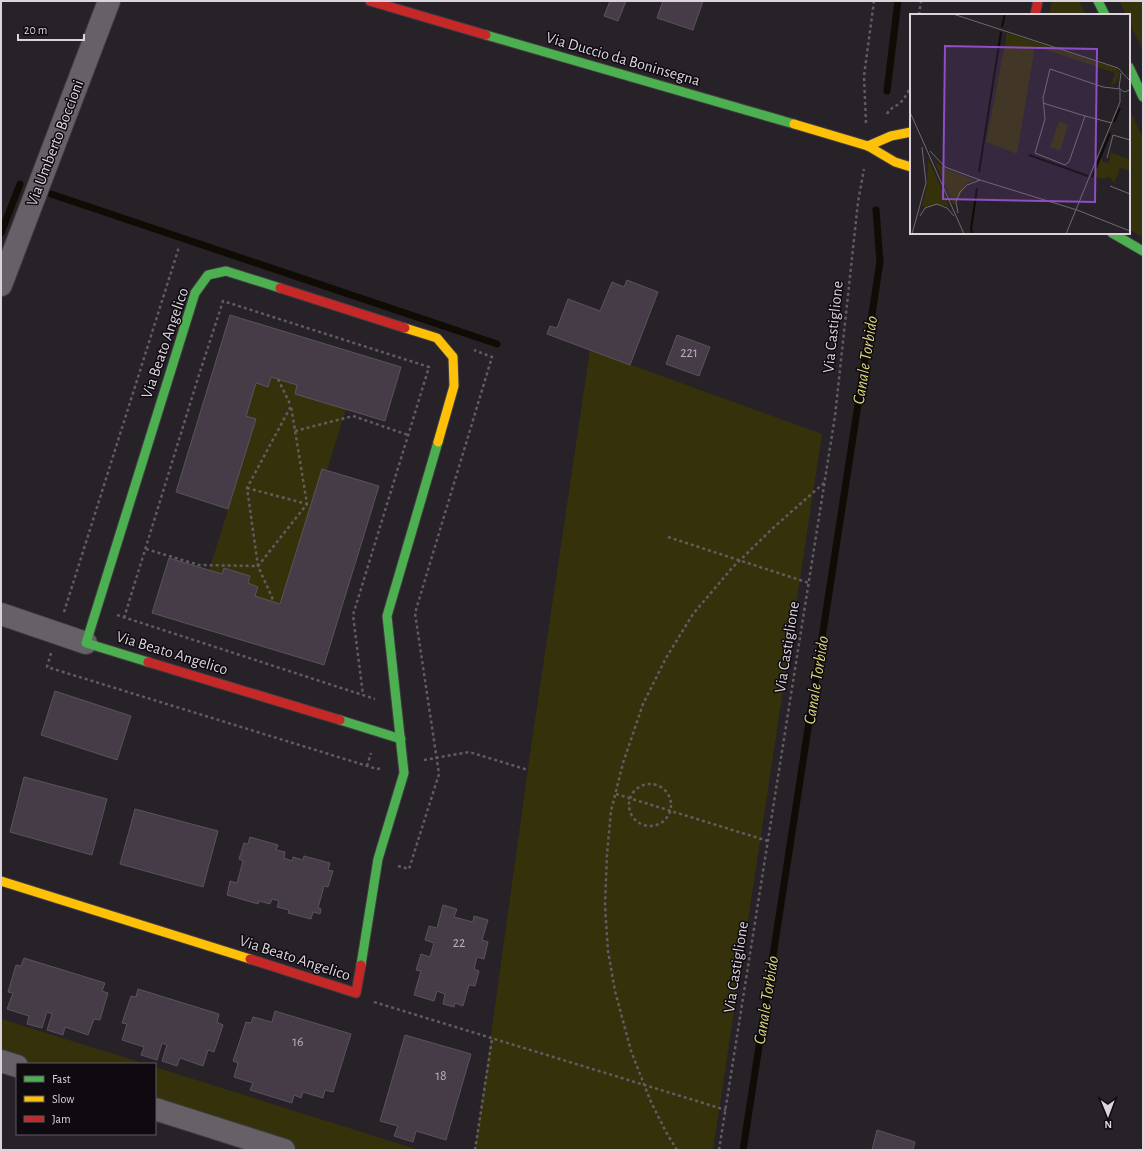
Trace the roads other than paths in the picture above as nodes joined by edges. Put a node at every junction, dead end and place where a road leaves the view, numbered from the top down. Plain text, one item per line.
1 (109, 1) edge
2 (370, 1) edge
3 (1038, 1) edge
4 (1098, 1) edge
5 (1035, 14) edge
6 (1104, 14) edge
7 (1130, 69) edge
8 (1143, 97) edge
9 (910, 132) edge
10 (868, 146) junction
11 (910, 166) edge
12 (1114, 234) edge
13 (1143, 251) edge
14 (1, 285) edge
15 (1, 614) edge
16 (86, 643) junction
17 (400, 739) junction
18 (1, 881) edge
19 (1, 1061) edge
20 (16, 1066) edge
21 (156, 1109) edge
22 (284, 1150) edge

1 - 14 street, Via Umberto Boccioni
2 - 10 street, Via Duccio da Boninsegna
3 - 5 street
4 - 6 street
7 - 8 street
9 - 10 street
10 - 11 street, Via Duccio da Boninsegna
12 - 13 street
15 - 16 street
16 - 17 street, Via Beato Angelico
16 - 17 street, Via Beato Angelico
17 - 18 street, Via Beato Angelico
19 - 20 street
21 - 22 street

